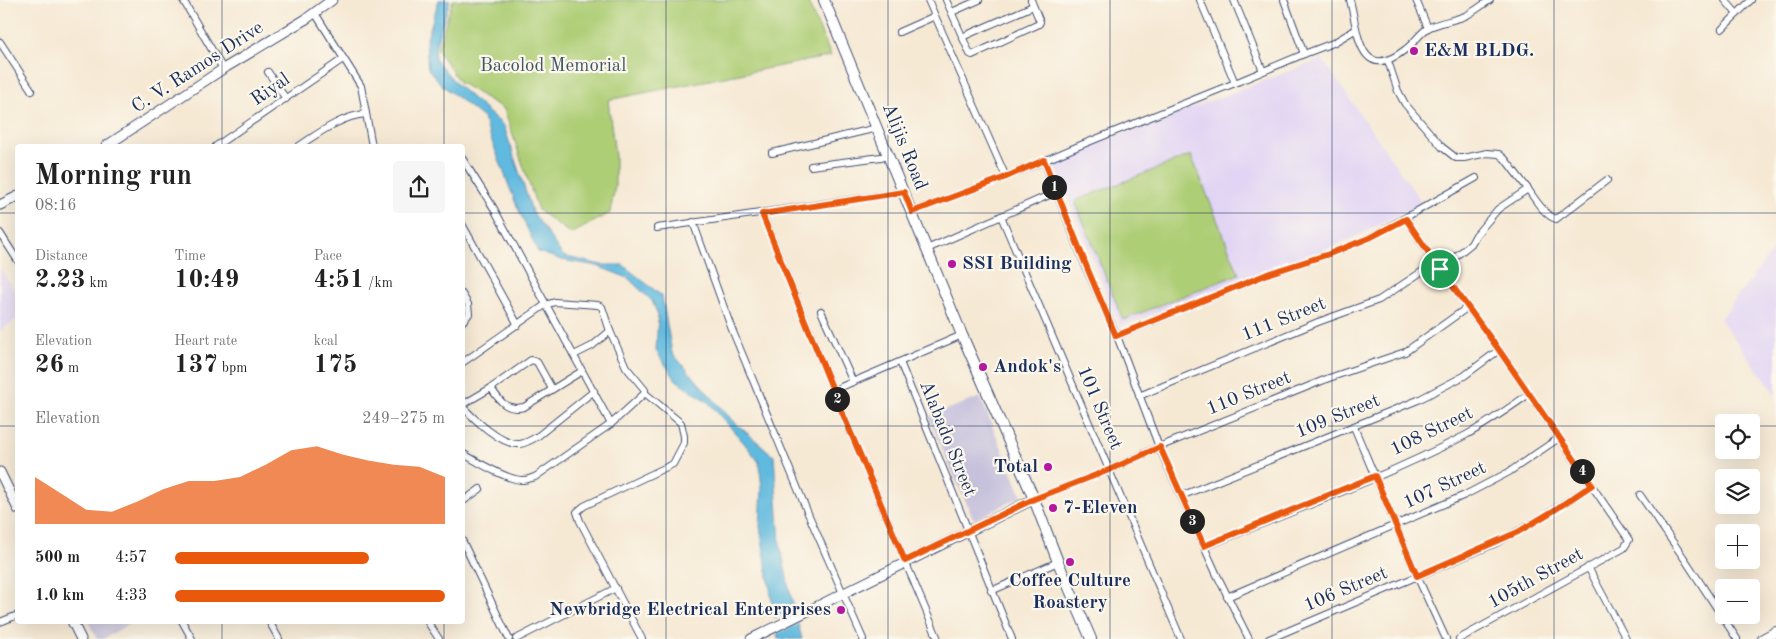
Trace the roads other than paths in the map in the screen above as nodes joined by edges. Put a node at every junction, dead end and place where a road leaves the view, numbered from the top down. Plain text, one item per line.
1 (183, 0) edge
2 (332, 0) edge
3 (824, 0) edge
4 (928, 0) edge
5 (946, 0) edge
6 (979, 0) edge
7 (1200, 0) edge
8 (1234, 0) edge
9 (1284, 0) edge
10 (1350, 0) edge
11 (1416, 0) edge
12 (1490, 0) edge
13 (1725, 0) edge
14 (1751, 0) edge
15 (1032, 3) edge
16 (952, 12) junction
17 (315, 13) junction
18 (1737, 14) junction
19 (935, 16) junction
20 (1428, 28) junction
21 (1722, 29) dead end
22 (1355, 30) junction
23 (899, 32) dead end
24 (962, 37) junction
25 (0, 42) edge
26 (1304, 54) junction
27 (344, 59) junction
28 (1388, 61) junction
29 (223, 69) junction
30 (1263, 71) junction
31 (268, 72) dead end
32 (1235, 84) junction
33 (32, 91) dead end
34 (286, 98) junction
35 (366, 114) junction
36 (877, 128) junction
37 (109, 144) edge
38 (219, 144) edge
39 (302, 144) edge
40 (372, 144) edge
41 (772, 153) dead end
42 (889, 156) junction
43 (1044, 160) junction
44 (465, 163) edge
45 (811, 166) dead end
46 (1006, 177) junction
47 (1476, 178) dead end
48 (1607, 180) dead end
49 (1528, 189) junction
50 (904, 192) junction
51 (1056, 192) junction
52 (15, 198) edge
53 (0, 205) edge
54 (912, 212) junction
55 (762, 214) junction
56 (1001, 216) junction
57 (1406, 219) junction
58 (693, 222) junction
59 (657, 228) dead end
60 (465, 229) edge
61 (0, 233) edge
62 (927, 249) junction
63 (15, 256) edge
64 (1435, 262) junction
65 (1440, 269) junction
66 (465, 299) edge
67 (546, 305) junction
68 (1468, 307) junction
69 (821, 310) dead end
70 (465, 319) edge
71 (518, 325) junction
72 (610, 331) junction
73 (962, 335) junction
74 (1116, 336) junction
75 (1499, 350) junction
76 (574, 355) junction
77 (465, 361) edge
78 (900, 362) junction
79 (582, 371) junction
80 (853, 382) junction
81 (491, 388) junction
82 (552, 388) junction
83 (834, 390) junction
84 (594, 392) junction
85 (646, 393) junction
86 (1529, 394) junction
87 (1139, 396) junction
88 (465, 404) edge
89 (465, 409) edge
90 (611, 424) junction
91 (1354, 427) junction
92 (1559, 438) junction
93 (1160, 447) junction
94 (465, 454) edge
95 (1109, 470) junction
96 (0, 472) edge
97 (1375, 476) junction
98 (1592, 485) junction
99 (480, 489) dead end
100 (1640, 495) dead end
101 (1181, 496) junction
102 (1034, 499) junction
103 (465, 500) edge
104 (15, 503) edge
105 (1395, 526) junction
106 (967, 531) junction
107 (465, 546) edge
108 (1204, 546) junction
109 (905, 561) junction
110 (1058, 562) junction
111 (1588, 567) junction
112 (1417, 576) junction
113 (616, 588) junction
114 (991, 591) junction
115 (844, 592) junction
116 (1227, 597) junction
117 (15, 616) edge
118 (0, 622) edge
119 (74, 624) edge
120 (184, 624) edge
121 (271, 624) edge
122 (429, 624) edge
123 (1776, 632) edge
124 (438, 638) edge
125 (81, 639) edge
126 (192, 639) edge
127 (280, 639) edge
128 (509, 639) edge
129 (516, 639) edge
130 (642, 639) edge
131 (751, 639) edge
132 (863, 639) edge
133 (938, 639) edge
134 (1012, 639) edge
135 (1091, 639) edge
136 (1180, 639) edge
137 (1249, 639) edge
138 (1269, 639) edge
139 (1446, 639) edge
140 (1459, 639) edge
141 (1626, 639) edge
142 (1737, 639) edge
143 (1763, 639) edge

1 - 29 street
2 - 17 street, C. V. Ramos Drive
3 - 36 main road, Alijis Road
4 - 19 street
5 - 16 street
6 - 16 street
7 - 32 street
8 - 30 street
9 - 26 street
10 - 22 street
11 - 20 street
12 - 20 street
13 - 18 street
14 - 18 street
15 - 24 street
15 - 24 street
16 - 24 street
17 - 27 street
17 - 29 street, C. V. Ramos Drive
18 - 21 street
19 - 23 street
19 - 46 street
20 - 28 street
22 - 26 street
22 - 28 street
25 - 33 street
26 - 30 street
27 - 34 street, Riyal
27 - 35 street
28 - 49 street
29 - 37 street, C. V. Ramos Drive
30 - 32 street
31 - 34 street
32 - 43 street
34 - 38 street, Riyal
35 - 39 street
35 - 40 street
36 - 41 street
36 - 42 main road, Alijis Road
42 - 45 street
42 - 50 main road, Alijis Road
43 - 46 street
43 - 51 street
44 - 67 street
46 - 54 street
47 - 57 street
48 - 49 street
49 - 65 street
50 - 54 main road, Alijis Road
50 - 55 street
51 - 56 street
51 - 74 street
52 - 53 street
54 - 62 main road, Alijis Road
55 - 58 street
55 - 83 street
56 - 62 street
56 - 95 street, 101 Street
57 - 64 street
57 - 74 street
58 - 59 street
58 - 115 street
60 - 71 street
61 - 63 street
62 - 73 main road, Alijis Road
64 - 65 street
64 - 87 street, 111 Street
65 - 68 street
66 - 70 street
67 - 71 street
67 - 72 street
67 - 76 street
68 - 75 street
68 - 93 street, 110 Street
69 - 80 street
71 - 77 street
72 - 76 street
72 - 85 street
73 - 78 street
73 - 102 main road, Alijis Road
74 - 87 street
75 - 86 street
75 - 91 street, 109 Street
76 - 79 street
78 - 80 street
78 - 106 street, Alabado Street
79 - 82 street
79 - 84 street
80 - 83 street
81 - 82 street
81 - 82 street
81 - 88 street
83 - 109 street
84 - 89 street
84 - 90 street
85 - 90 street
85 - 113 street
86 - 92 street
86 - 97 street, 108 Street
87 - 93 street
90 - 94 street
91 - 97 street
91 - 101 street, 109 Street
92 - 98 street
92 - 105 street, 107 Street
93 - 95 street, 110 Street
93 - 101 street
95 - 102 street, 110 Street
95 - 136 street, 101 Street
96 - 104 street
97 - 105 street
97 - 108 street, 108 Street
98 - 111 street, 105th Street
98 - 112 street, 106 Street
99 - 103 street
100 - 142 street
101 - 108 street
102 - 106 street
102 - 110 main road, Alijis Road
105 - 112 street
105 - 116 street, 107 Street
106 - 109 street
106 - 114 street, Alabado Street
107 - 128 street
108 - 116 street
109 - 115 street
109 - 133 street
110 - 114 street
110 - 135 main road, Alijis Road
111 - 140 street, 105th Street
111 - 141 street
112 - 138 street, 106 Street
112 - 139 street
113 - 129 street
113 - 130 street
114 - 134 street, Alabado Street
115 - 131 street
115 - 132 street
116 - 137 street
117 - 118 street
119 - 125 street
120 - 126 street
121 - 127 street
122 - 124 street
123 - 143 main road

